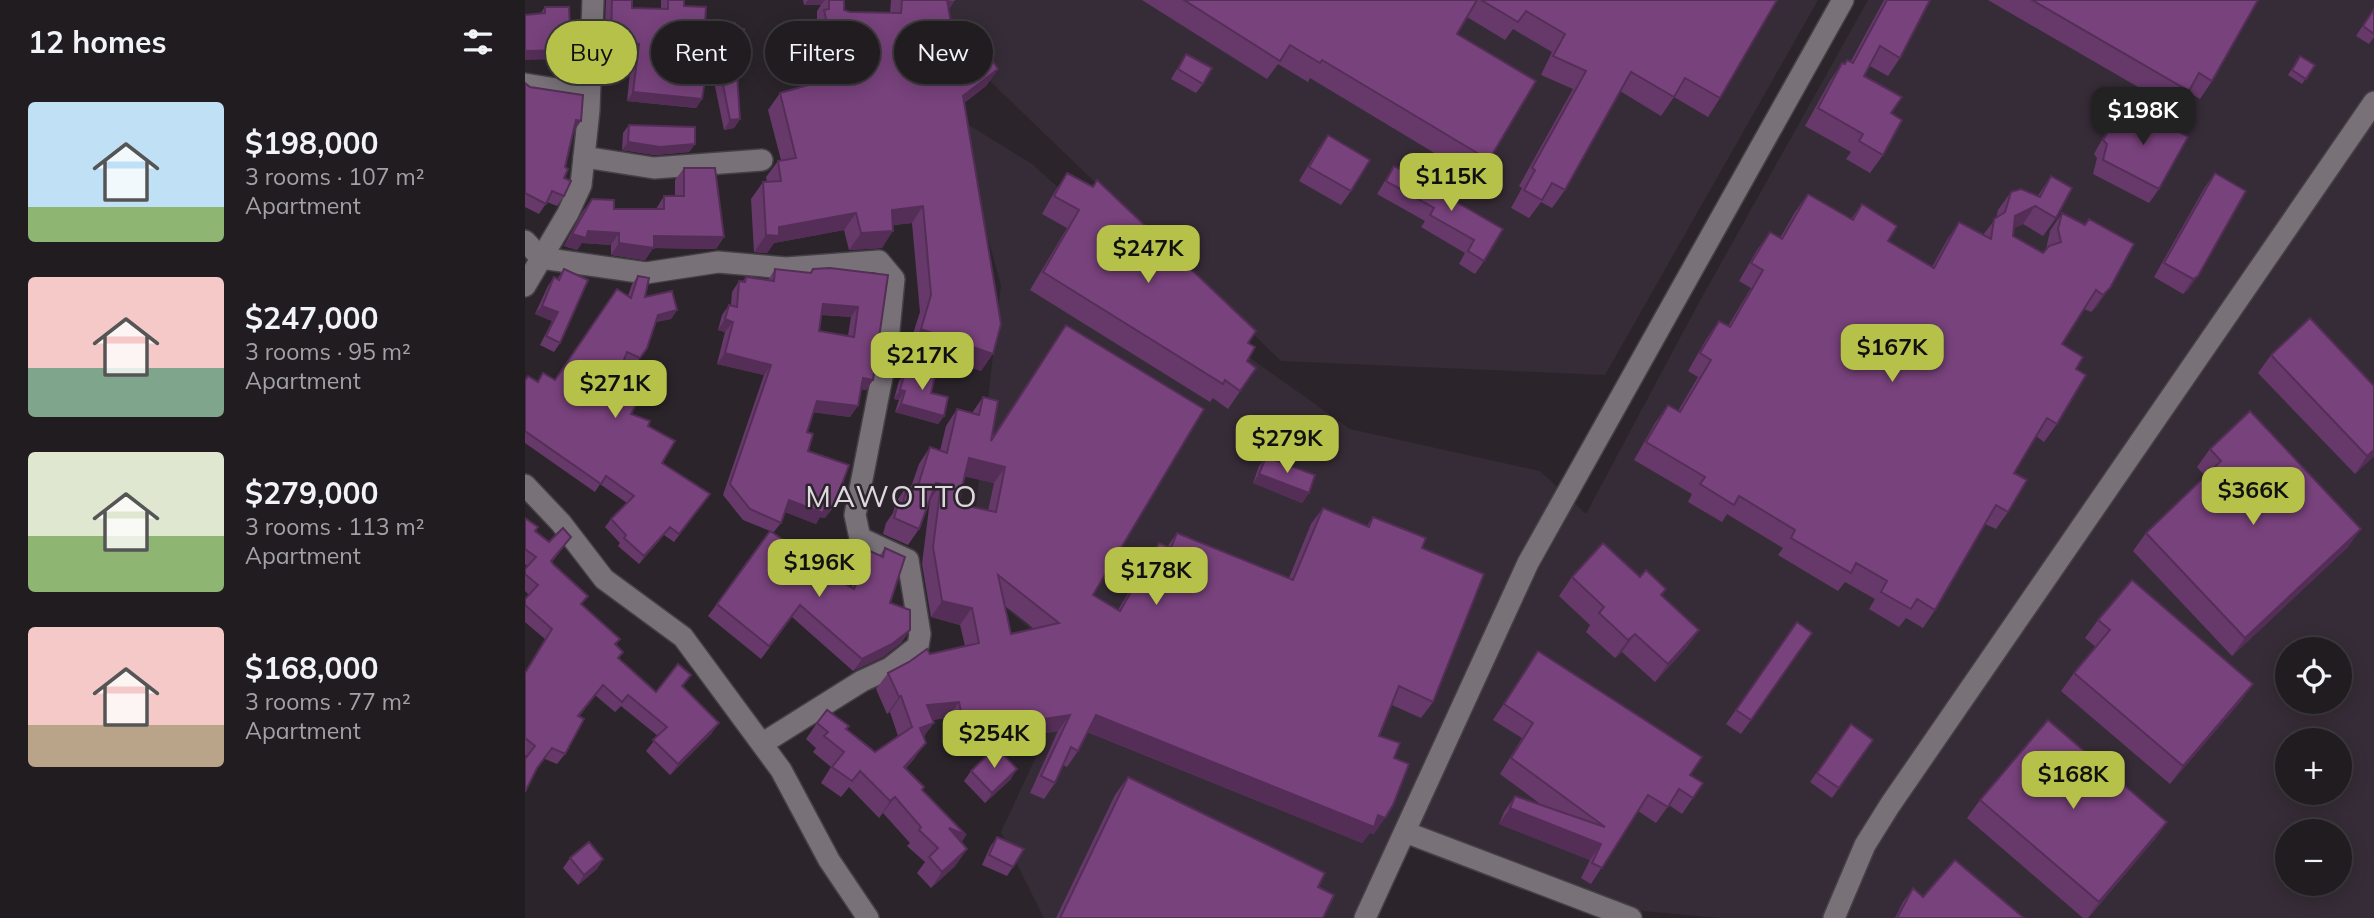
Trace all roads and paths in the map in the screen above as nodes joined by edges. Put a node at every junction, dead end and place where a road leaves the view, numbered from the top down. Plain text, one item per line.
1 (593, 0) edge
2 (1843, 0) edge
3 (525, 84) edge
4 (588, 94) junction
5 (2374, 102) edge
6 (584, 157) junction
7 (762, 160) dead end
8 (525, 241) edge
9 (541, 258) junction
10 (525, 286) edge
11 (525, 485) edge
12 (763, 743) junction
13 (1405, 832) junction
14 (868, 918) edge
15 (1365, 918) edge
16 (1631, 918) edge
17 (1834, 918) edge

1 - 4 street
2 - 13 street
3 - 4 street
4 - 6 street
5 - 17 street
6 - 7 street
6 - 9 street
8 - 9 street
9 - 10 street
9 - 12 street
11 - 12 street
12 - 14 street
13 - 15 street
13 - 16 street

